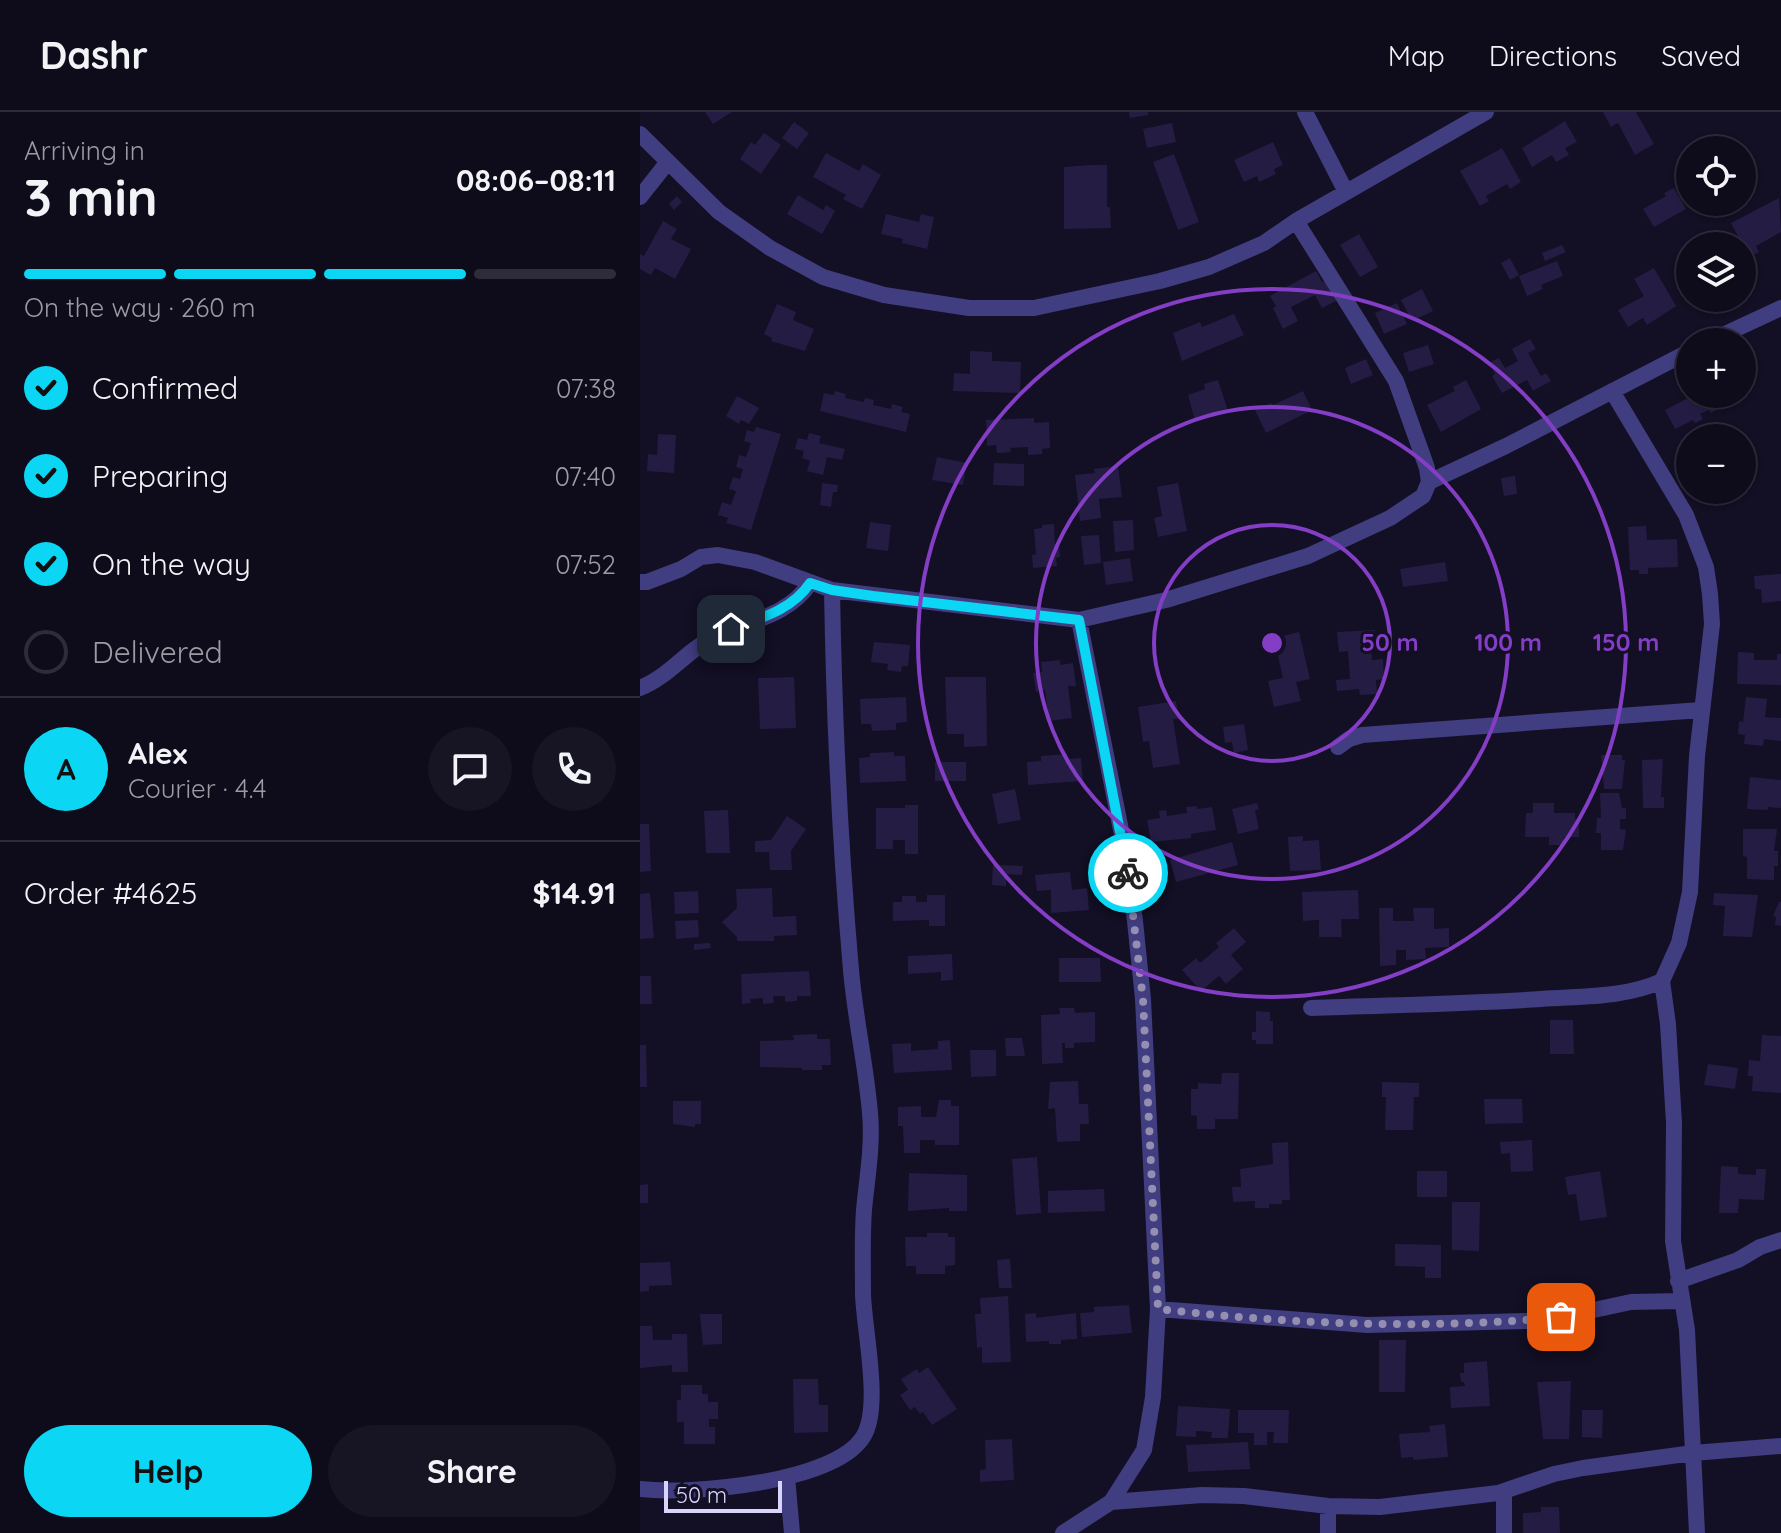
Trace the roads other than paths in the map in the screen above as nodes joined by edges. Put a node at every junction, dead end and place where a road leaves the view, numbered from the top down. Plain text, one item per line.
1 (1305, 112) edge
2 (1486, 112) edge
3 (640, 134) edge
4 (667, 163) junction
5 (1346, 192) junction
6 (640, 197) edge
7 (1296, 221) junction
8 (1781, 308) edge
9 (1738, 328) edge
10 (1676, 358) edge
11 (1612, 391) junction
12 (1429, 482) junction
13 (640, 582) edge
14 (810, 583) junction
15 (832, 590) junction
16 (1079, 620) junction
17 (640, 688) edge
18 (1701, 710) junction
19 (1338, 747) dead end
20 (1662, 981) junction
21 (1311, 1008) dead end
22 (1781, 1240) edge
23 (1678, 1281) junction
24 (1682, 1301) junction
25 (1158, 1309) junction
26 (1781, 1446) edge
27 (1693, 1453) junction
28 (787, 1477) junction
29 (640, 1489) edge
30 (1504, 1491) junction
31 (1111, 1502) junction
32 (1328, 1506) junction
33 (792, 1533) edge
34 (1063, 1533) edge
35 (1328, 1533) edge
36 (1504, 1533) edge
37 (1697, 1533) edge

1 - 5 street
2 - 5 street
3 - 4 street
4 - 6 street
4 - 7 street
5 - 7 street
7 - 12 street
8 - 9 street
10 - 11 street
11 - 12 street
11 - 18 street
12 - 16 street
13 - 14 street
14 - 15 street
14 - 17 street
15 - 16 street
15 - 28 street
16 - 25 street
18 - 19 street
18 - 20 street
20 - 21 street
20 - 23 street
22 - 23 street
23 - 24 street
24 - 25 street
24 - 27 street
25 - 31 street
26 - 27 street
27 - 30 street
27 - 37 street
28 - 29 street
28 - 33 street
30 - 32 street
30 - 36 street
31 - 32 street
31 - 34 street
32 - 35 street

